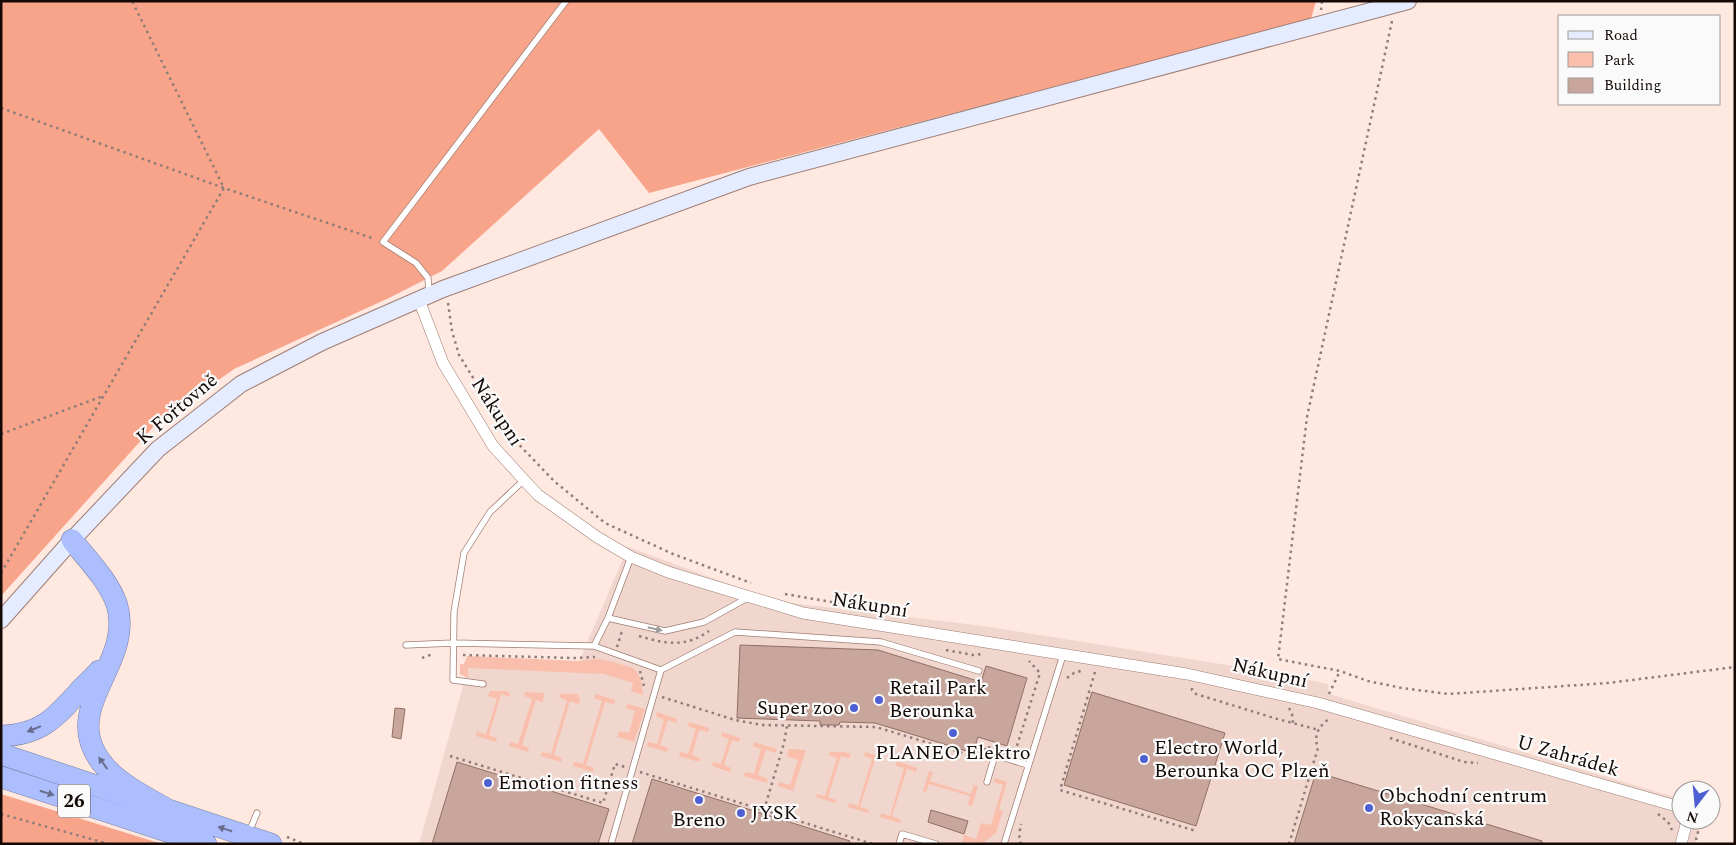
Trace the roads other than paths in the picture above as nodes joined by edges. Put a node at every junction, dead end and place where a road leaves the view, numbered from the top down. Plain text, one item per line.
1 (566, 1) edge
2 (1402, 3) edge
3 (430, 295) junction
4 (524, 480) junction
5 (72, 540) junction
6 (631, 557) junction
7 (750, 596) junction
8 (608, 618) junction
9 (1, 620) edge
10 (117, 638) junction
11 (452, 644) junction
12 (406, 645) dead end
13 (594, 646) junction
14 (1063, 655) junction
15 (661, 670) junction
16 (979, 672) dead end
17 (484, 684) dead end
18 (1, 736) edge
19 (1443, 740) joint
20 (1, 754) edge
21 (1028, 765) junction
22 (1, 777) edge
23 (987, 782) dead end
24 (1671, 805) edge
25 (170, 811) junction
26 (257, 813) dead end
27 (1683, 830) edge
28 (247, 836) junction
29 (1677, 841) edge
30 (206, 844) edge
31 (271, 844) edge
32 (611, 844) edge
33 (899, 844) edge
34 (936, 844) edge
35 (1004, 844) edge

1 - 3 lane
2 - 3 street, K Fořtovně
3 - 4 street, Nákupní
3 - 5 street, K Fořtovně
4 - 6 street, Nákupní
4 - 11 lane
5 - 9 street, K Fořtovně
5 - 10 highway
6 - 7 street, Nákupní
6 - 8 lane
8 -> 7 lane
7 - 14 street, Nákupní
8 - 13 lane
10 -> 18 highway
25 -> 10 highway
11 - 12 lane
11 - 13 lane
11 - 17 lane
13 - 15 lane
14 - 19 street, Nákupní
14 - 21 lane
15 - 16 lane
15 - 32 lane
19 - 24 street, U Zahrádek
20 - 25 highway, 26
21 - 23 lane
21 - 35 lane
22 -> 30 highway, 26
28 -> 25 highway, 26
26 - 28 lane
27 - 29 street
28 - 31 highway, 26
33 - 34 lane

